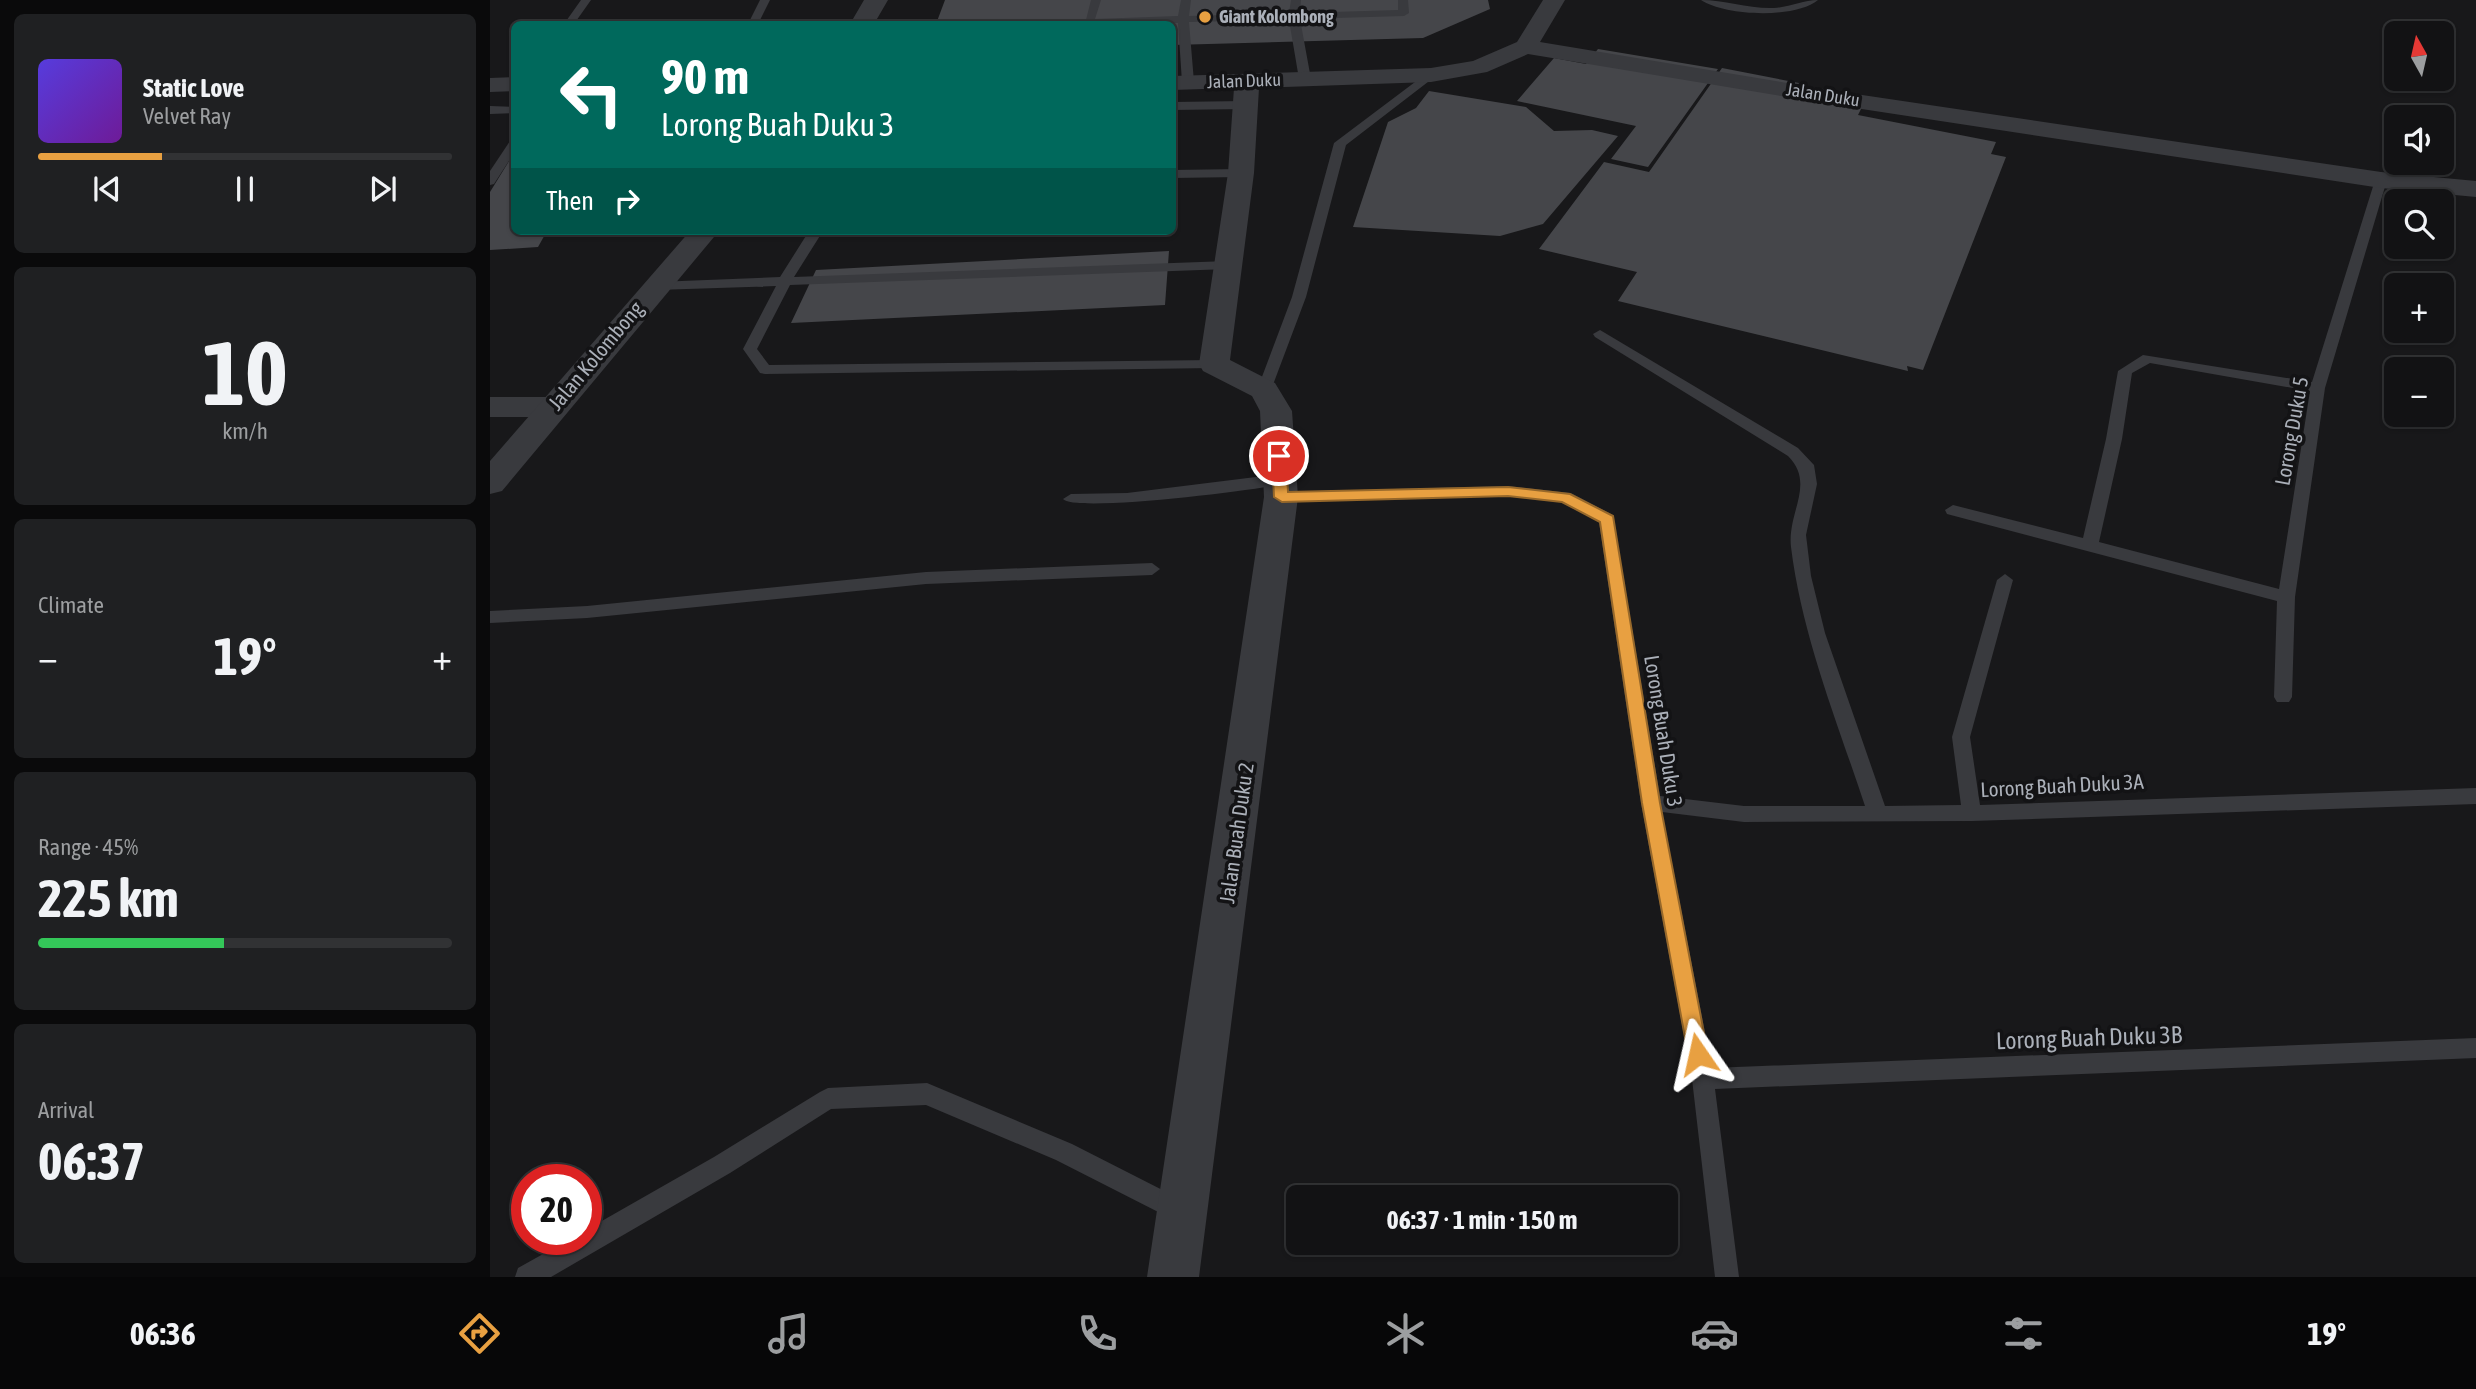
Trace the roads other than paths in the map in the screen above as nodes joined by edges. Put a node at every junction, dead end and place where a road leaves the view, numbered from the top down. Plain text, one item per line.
1 (586, 0) edge
2 (765, 0) edge
3 (876, 0) edge
4 (1096, 0) edge
5 (1186, 0) edge
6 (1296, 0) edge
7 (1403, 0) edge
8 (1555, 0) edge
9 (1706, 0) edge
10 (1813, 0) edge
11 (1294, 16) junction
12 (1184, 20) junction
13 (571, 21) edge
14 (754, 21) edge
15 (864, 21) edge
16 (1089, 21) edge
17 (1136, 21) edge
18 (1526, 47) junction
19 (1431, 75) junction
20 (1305, 79) junction
21 (1180, 83) edge
22 (511, 84) edge
23 (490, 85) edge
24 (1247, 93) junction
25 (1176, 105) edge
26 (490, 110) edge
27 (511, 110) edge
28 (511, 149) edge
29 (1241, 173) junction
30 (1176, 174) edge
31 (2381, 180) junction
32 (490, 181) edge
33 (2476, 189) edge
34 (701, 235) edge
35 (814, 235) edge
36 (1228, 265) junction
37 (786, 279) junction
38 (656, 286) junction
39 (1600, 334) dead end
40 (1214, 364) junction
41 (2318, 388) junction
42 (1264, 390) junction
43 (490, 407) edge
44 (554, 407) junction
45 (490, 483) edge
46 (1281, 488) junction
47 (1071, 499) dead end
48 (1953, 510) dead end
49 (2090, 545) junction
50 (1152, 569) dead end
51 (2005, 580) dead end
52 (2286, 597) junction
53 (490, 617) edge
54 (2283, 697) dead end
55 (2476, 796) edge
56 (1651, 803) junction
57 (1877, 813) junction
58 (1972, 813) junction
59 (2476, 1048) edge
60 (1703, 1079) junction
61 (1184, 1214) junction
62 (527, 1277) edge
63 (1173, 1277) edge
64 (1727, 1277) edge

1 - 13 lane
2 - 14 lane
3 - 15 street
4 - 16 lane
5 - 12 lane
6 - 11 lane
7 - 11 lane
8 - 18 street
9 - 10 lane
11 - 12 lane
11 - 20 lane
12 - 17 lane
12 - 21 lane
18 - 19 street, Jalan Duku
18 - 31 street, Jalan Duku
19 - 20 street, Jalan Duku
19 - 42 lane
20 - 24 street, Jalan Duku
21 - 24 street, Jalan Duku
22 - 23 street
24 - 25 lane
24 - 29 street
26 - 27 lane
28 - 32 lane
29 - 30 lane
29 - 36 street
31 - 33 street, Jalan Duku
31 - 41 lane, Lorong Duku 5
34 - 38 street, Jalan Kolombong
35 - 37 lane
36 - 37 lane
36 - 40 street
37 - 38 lane
37 - 40 lane
38 - 44 street, Jalan Kolombong
39 - 57 lane
40 - 42 street
41 - 49 lane
41 - 52 lane, Lorong Duku 5
42 - 46 street, Jalan Buah Duku 2
43 - 44 street
44 - 45 street, Jalan Kolombong
46 - 47 lane
46 - 56 lane, Lorong Buah Duku 3
46 - 61 street, Jalan Buah Duku 2
48 - 49 lane
49 - 52 lane
50 - 53 lane
51 - 58 lane
52 - 54 lane, Lorong Duku 5
55 - 58 lane, Lorong Buah Duku 3A
56 - 57 lane, Lorong Buah Duku 3A
56 - 60 lane, Lorong Buah Duku 3
57 - 58 lane, Lorong Buah Duku 3A
59 - 60 lane, Lorong Buah Duku 3B
60 - 64 lane, Lorong Buah Duku 3
61 - 62 lane
61 - 63 street, Jalan Buah Duku 2

